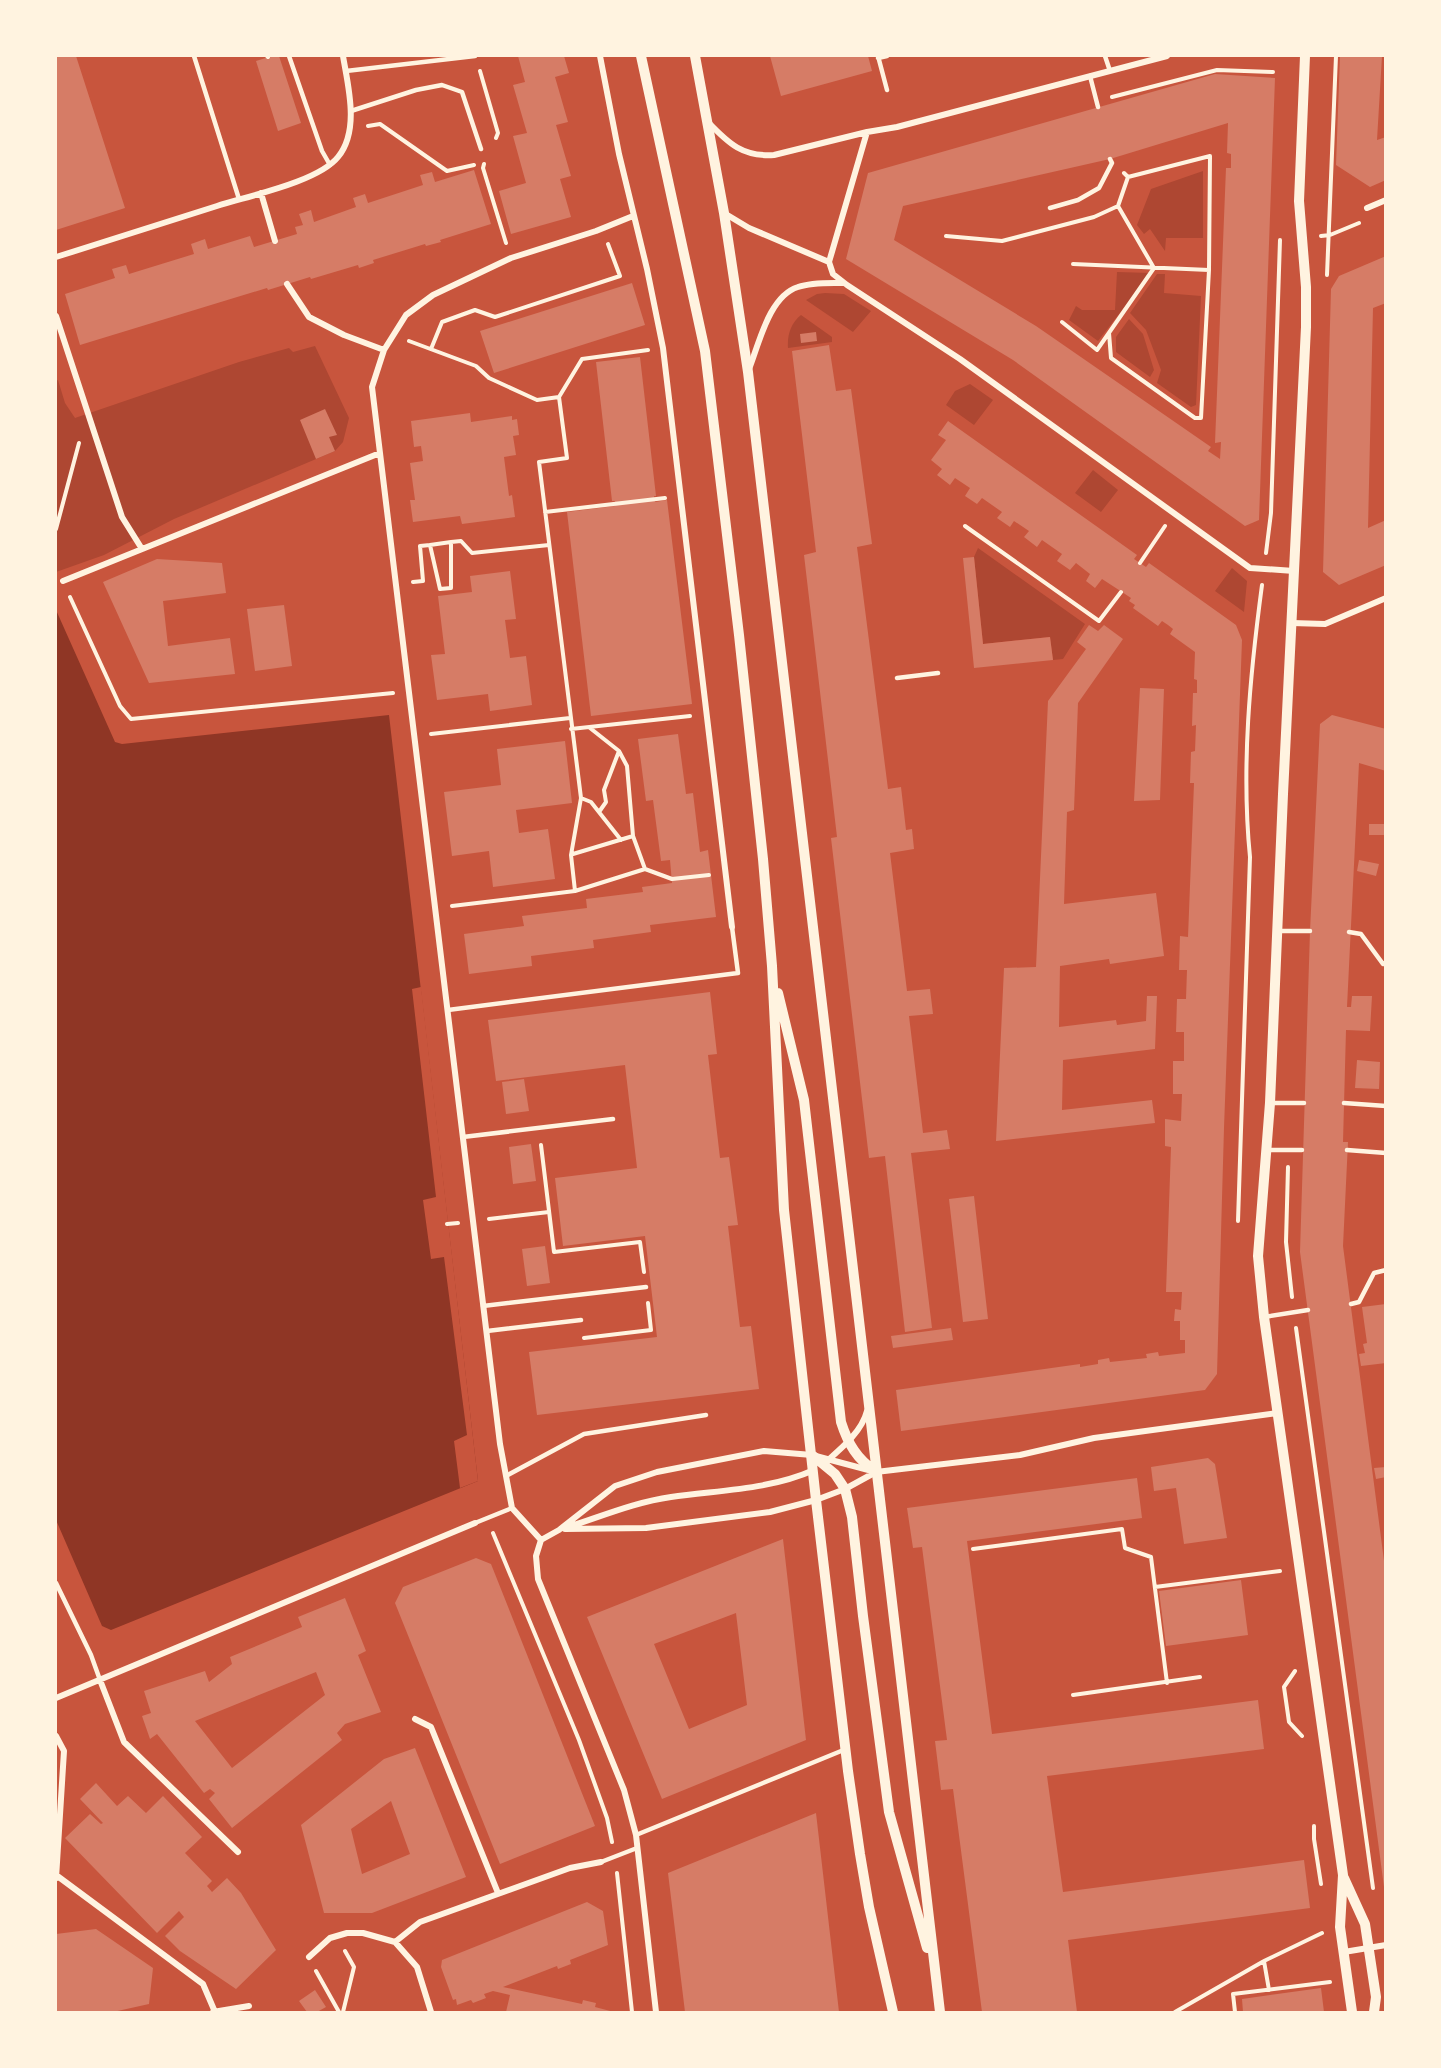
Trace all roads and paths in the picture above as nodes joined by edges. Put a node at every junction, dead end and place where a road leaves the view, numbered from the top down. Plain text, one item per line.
1 (194, 56) edge
2 (289, 56) edge
3 (343, 56) edge
4 (475, 56) edge
5 (600, 56) edge
6 (642, 56) edge
7 (688, 56) edge
8 (695, 56) edge
9 (887, 56) edge
10 (1105, 56) edge
11 (1167, 56) edge
12 (1305, 56) edge
13 (1336, 56) edge
14 (878, 57) edge
15 (1110, 71) junction
16 (346, 72) junction
17 (1273, 72) dead end
18 (1090, 76) junction
19 (887, 90) dead end
20 (1097, 104) joint
21 (351, 111) junction
22 (707, 121) junction
23 (350, 129) junction
24 (867, 132) junction
25 (481, 149) dead end
26 (1111, 161) joint
27 (330, 165) junction
28 (483, 168) dead end
29 (1128, 177) junction
30 (261, 193) junction
31 (239, 199) junction
32 (1386, 200) edge
33 (1118, 206) junction
34 (1050, 208) dead end
35 (1367, 208) joint
36 (724, 213) junction
37 (633, 216) junction
38 (1280, 233) dead end
39 (1329, 235) junction
40 (946, 236) dead end
41 (275, 241) dead end
42 (56, 257) edge
43 (829, 262) junction
44 (1073, 264) dead end
45 (616, 265) dead end
46 (1154, 268) junction
47 (1209, 270) junction
48 (1327, 279) dead end
49 (845, 283) junction
50 (287, 284) dead end
51 (56, 316) edge
52 (1062, 322) dead end
53 (1109, 333) junction
54 (394, 336) junction
55 (431, 349) junction
56 (384, 350) junction
57 (629, 352) dead end
58 (748, 372) junction
59 (559, 397) junction
60 (94, 435) junction
61 (380, 453) junction
62 (681, 496) junction
63 (545, 512) junction
64 (1173, 512) junction
65 (965, 526) dead end
66 (56, 529) edge
67 (451, 542) junction
68 (430, 545) junction
69 (549, 545) junction
70 (142, 549) junction
71 (1140, 563) dead end
72 (1264, 569) junction
73 (1294, 572) junction
74 (63, 581) joint
75 (396, 584) junction
76 (1121, 592) dead end
77 (1386, 598) edge
78 (1292, 623) junction
79 (938, 674) dead end
80 (897, 678) dead end
81 (409, 691) junction
82 (706, 714) junction
83 (570, 718) junction
84 (590, 728) junction
85 (571, 729) junction
86 (414, 736) junction
87 (619, 751) junction
88 (580, 798) junction
89 (599, 812) junction
90 (633, 836) junction
91 (621, 840) junction
92 (573, 854) dead end
93 (645, 869) junction
94 (711, 874) dead end
95 (575, 891) junction
96 (435, 908) junction
97 (732, 927) joint
98 (1277, 931) junction
99 (1310, 931) dead end
100 (1349, 932) dead end
101 (1386, 963) edge
102 (772, 966) junction
103 (447, 1010) junction
104 (1270, 1103) junction
105 (1304, 1103) dead end
106 (1344, 1103) dead end
107 (1386, 1106) edge
108 (613, 1119) dead end
109 (539, 1128) junction
110 (463, 1137) junction
111 (1268, 1150) junction
112 (1302, 1150) dead end
113 (1347, 1150) dead end
114 (1386, 1153) edge
115 (549, 1212) junction
116 (492, 1219) dead end
117 (1238, 1226) dead end
118 (1386, 1270) edge
119 (646, 1287) junction
120 (1351, 1304) dead end
121 (483, 1306) junction
122 (1308, 1310) dead end
123 (1294, 1312) junction
124 (1264, 1317) junction
125 (582, 1320) dead end
126 (487, 1331) junction
127 (573, 1340) dead end
128 (868, 1405) junction
129 (1278, 1413) junction
130 (706, 1415) dead end
131 (847, 1442) junction
132 (812, 1455) junction
133 (826, 1461) junction
134 (814, 1470) junction
135 (876, 1472) junction
136 (506, 1476) junction
137 (845, 1489) junction
138 (816, 1500) junction
139 (512, 1508) junction
140 (487, 1518) junction
141 (475, 1523) joint
142 (559, 1530) junction
143 (541, 1540) junction
144 (973, 1549) dead end
145 (1269, 1573) dead end
146 (56, 1582) edge
147 (1155, 1587) junction
148 (1200, 1677) dead end
149 (100, 1680) junction
150 (1167, 1683) junction
151 (1073, 1695) dead end
152 (56, 1698) edge
153 (415, 1719) dead end
154 (56, 1736) edge
155 (846, 1749) junction
156 (636, 1835) junction
157 (637, 1848) junction
158 (238, 1852) dead end
159 (615, 1856) junction
160 (601, 1862) joint
161 (1343, 1875) junction
162 (56, 1877) edge
163 (498, 1893) junction
164 (1374, 1899) dead end
165 (347, 1933) junction
166 (1320, 1933) dead end
167 (395, 1942) junction
168 (1386, 1945) edge
169 (1369, 1948) junction
170 (1344, 1952) junction
171 (309, 1958) joint
172 (1264, 1961) junction
173 (1327, 1982) dead end
174 (936, 1983) junction
175 (1269, 1990) junction
176 (249, 2006) dead end
177 (214, 2012) edge
178 (339, 2013) edge
179 (343, 2013) edge
180 (431, 2013) edge
181 (632, 2013) edge
182 (656, 2013) edge
183 (893, 2013) edge
184 (940, 2013) edge
185 (1175, 2013) edge
186 (1235, 2013) edge
187 (1352, 2013) edge
188 (1374, 2013) edge

1 - 31 lane
2 - 27 lane
3 - 16 street
4 - 16 lane
5 - 37 street
6 - 102 street
7 - 22 street
8 - 22 street
9 - 14 lane
10 - 15 lane
11 - 15 street
12 - 73 street
13 - 39 path
14 - 19 lane
15 - 18 street
16 - 21 street
17 - 20 path
18 - 20 lane
18 - 24 street
21 - 23 street
21 - 25 lane
22 - 24 street
22 - 36 street
23 - 27 street
23 - 28 path
24 - 43 street
26 - 29 path
26 - 34 lane
27 - 30 street
29 - 33 path
29 - 47 path
30 - 31 street
30 - 41 street
31 - 42 street
32 - 35 street
33 - 40 path
33 - 46 path
35 - 39 path
36 - 43 street
36 - 58 street
37 - 54 street
37 - 62 street
38 - 72 path
39 - 48 path
43 - 49 street
44 - 46 path
45 - 55 path
46 - 47 path
46 - 53 path
47 - 53 path
49 - 58 street
49 - 64 street
50 - 56 street
51 - 60 street
52 - 53 path
54 - 55 path
54 - 56 street
55 - 59 path
56 - 61 street
57 - 59 path
58 - 128 street
59 - 63 path
60 - 66 path
60 - 70 street
61 - 70 street
61 - 75 street
62 - 63 path
62 - 82 street
63 - 69 path
64 - 71 path
64 - 72 street
65 - 76 path
67 - 68 path
67 - 68 path
67 - 69 path
68 - 75 path
69 - 83 path
70 - 74 street
72 - 73 street
72 - 117 path
73 - 78 street
74 - 81 path
75 - 81 street
77 - 78 street
78 - 98 street
79 - 80 lane
81 - 86 street
82 - 84 path
82 - 97 street
83 - 85 path
83 - 86 path
84 - 85 path
84 - 87 path
85 - 88 path
86 - 96 street
87 - 89 path
87 - 90 path
88 - 89 path
88 - 95 path
89 - 91 path
90 - 91 path
90 - 93 path
91 - 92 path
93 - 94 path
93 - 95 path
95 - 96 path
96 - 103 street
97 - 103 lane
98 - 99 lane
98 - 104 street
100 - 101 lane
102 - 131 street
102 - 132 street
103 - 110 street
104 - 105 lane
104 - 111 street
106 - 107 lane
108 - 109 lane
109 - 110 lane
109 - 115 path
110 - 121 street
111 - 112 lane
111 - 124 street
113 - 114 lane
115 - 116 path
115 - 119 path
118 - 120 lane
119 - 121 lane
119 - 127 path
121 - 126 street
122 - 123 lane
123 - 124 lane
123 - 164 path
124 - 129 street
125 - 126 lane
126 - 136 street
128 - 131 street
128 - 135 street
129 - 135 street
129 - 161 street
130 - 136 lane
131 - 133 street
131 - 135 street
132 - 133 street
132 - 134 street
132 - 142 street
133 - 134 street
133 - 135 street
133 - 137 street
134 - 138 street
134 - 142 street
135 - 137 street
135 - 174 street
136 - 139 street
137 - 138 street
137 - 174 street
138 - 142 street
138 - 155 street
139 - 140 lane
139 - 143 street
140 - 141 lane
140 - 159 path
141 - 149 street
142 - 143 street
143 - 156 street
144 - 147 path
145 - 147 path
146 - 149 lane
147 - 150 path
148 - 150 path
149 - 152 street
149 - 158 street
150 - 151 path
153 - 163 street
154 - 162 street
155 - 156 lane
155 - 183 street
156 - 157 street
157 - 159 lane
157 - 182 street
159 - 160 lane
159 - 181 path
160 - 163 street
161 - 169 street
161 - 170 street
162 - 177 street
163 - 167 street
165 - 167 street
165 - 171 street
165 - 179 path
166 - 172 path
167 - 180 street
168 - 169 street
169 - 170 street
169 - 188 street
170 - 187 street
171 - 178 path
172 - 175 path
172 - 185 path
173 - 175 path
174 - 184 street
175 - 186 path
176 - 177 street

